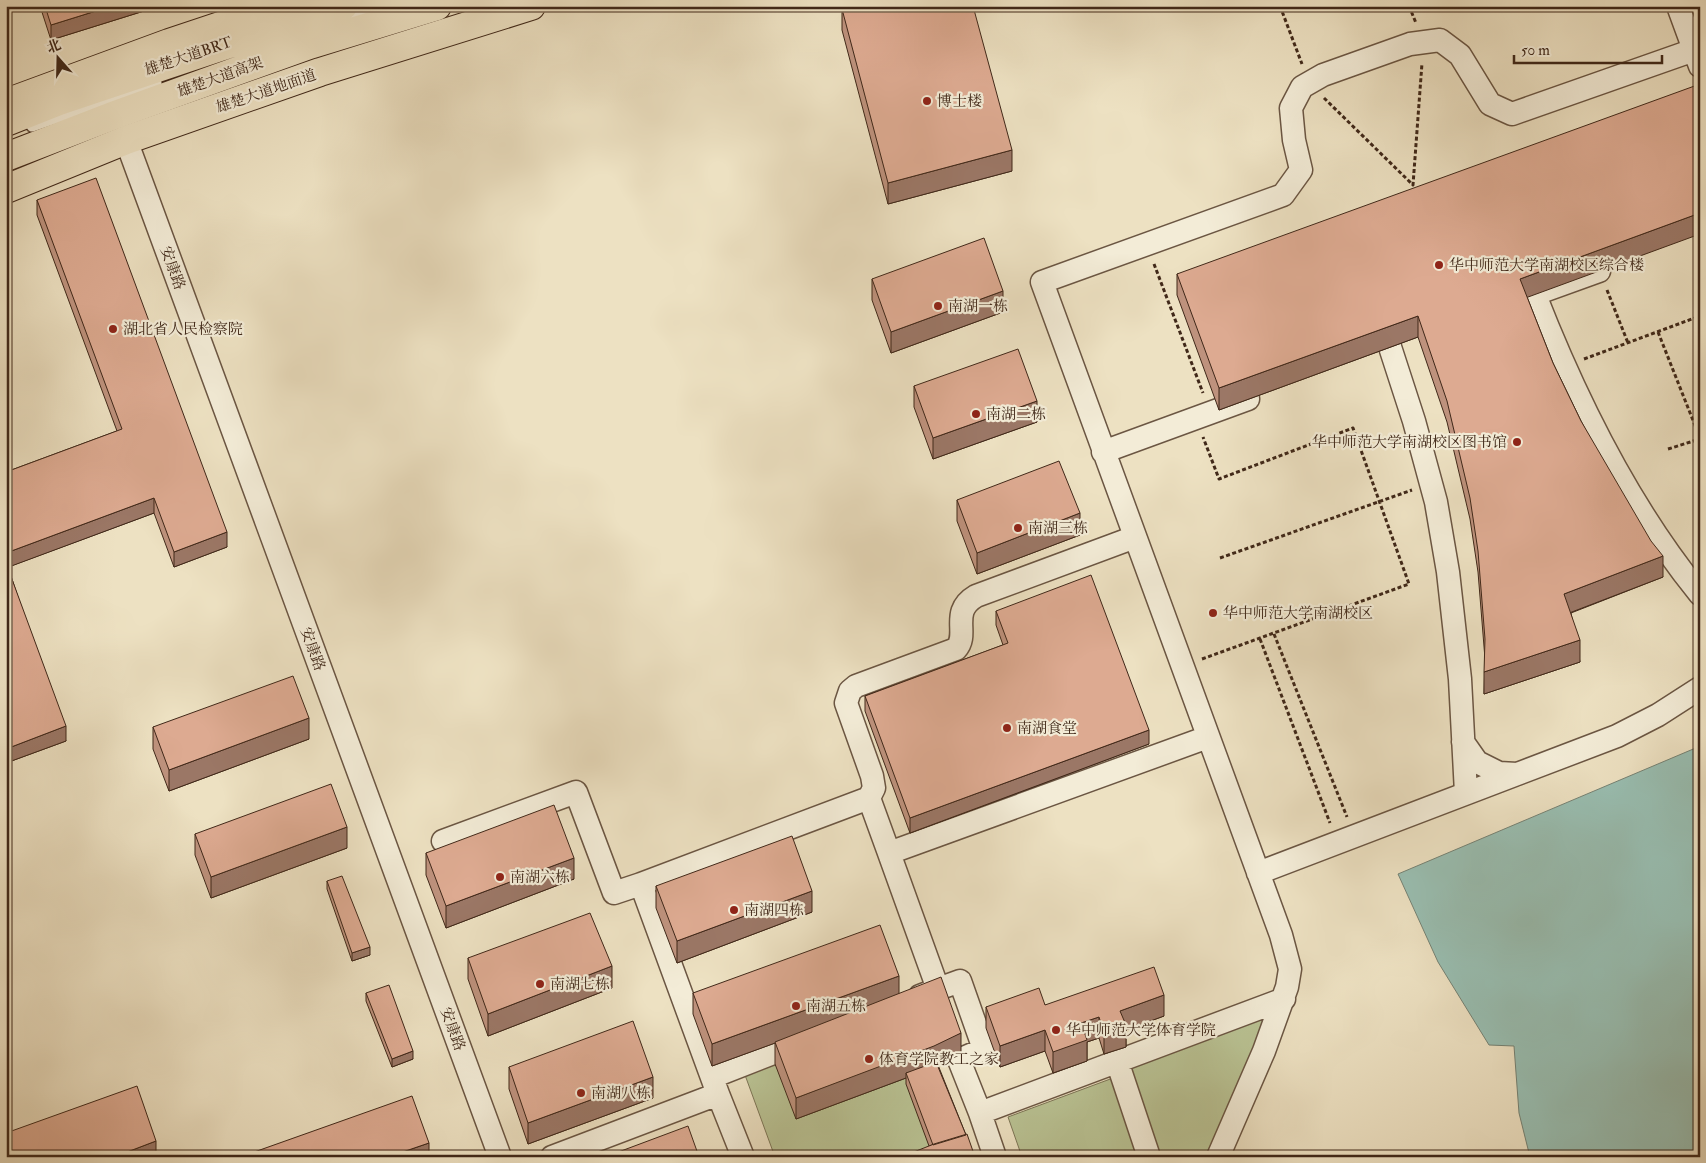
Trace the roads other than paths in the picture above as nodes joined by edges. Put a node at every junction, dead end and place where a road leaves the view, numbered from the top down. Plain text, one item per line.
1 (280, 6) edge
2 (380, 6) edge
3 (437, 6) edge
4 (532, 6) edge
5 (1678, 6) edge
6 (336, 15) edge
7 (1697, 58) edge
8 (164, 80) dead end
9 (6, 103) edge
10 (12, 122) edge
11 (126, 140) junction
12 (6, 158) edge
13 (6, 189) edge
14 (1600, 271) edge
15 (1534, 295) junction
16 (1480, 314) edge
17 (1390, 347) edge
18 (1264, 393) edge
19 (1104, 452) junction
20 (1135, 537) junction
21 (1700, 594) edge
22 (1700, 688) edge
23 (1208, 736) junction
24 (1463, 742) junction
25 (1517, 774) junction
26 (1466, 793) junction
27 (869, 798) junction
28 (443, 841) dead end
29 (889, 853) junction
30 (1258, 873) junction
31 (640, 884) junction
32 (938, 989) junction
33 (1284, 998) junction
34 (902, 1003) edge
35 (820, 1035) edge
36 (1117, 1061) junction
37 (715, 1085) junction
38 (980, 1113) junction
39 (500, 1157) edge
40 (552, 1157) edge
41 (743, 1157) edge
42 (996, 1157) edge
43 (1149, 1157) edge
44 (1218, 1157) edge

1 - 9 main road
2 - 6 lane
3 - 12 main road, 雄楚大道高架
4 - 11 main road, 雄楚大道地面道
5 - 7 street
6 - 10 main road, 雄楚大道高架
7 - 19 street
8 - 10 lane, 雄楚大道BRT
11 - 13 main road, 雄楚大道地面道
11 - 39 street, 安康路
14 - 15 street
15 - 16 street
15 - 21 street
17 - 24 street
18 - 19 street
19 - 20 street
20 - 23 street
20 - 27 street
22 - 25 street
23 - 29 street
23 - 30 street
24 - 25 street
24 - 26 street
25 - 26 street
26 - 30 street
27 - 29 street
27 - 31 street
28 - 31 street
29 - 32 street
30 - 33 street
31 - 37 street
32 - 34 street
32 - 38 street
33 - 36 street
33 - 44 street
35 - 37 street
36 - 38 street
36 - 43 street
37 - 40 street
37 - 41 street
38 - 42 street

